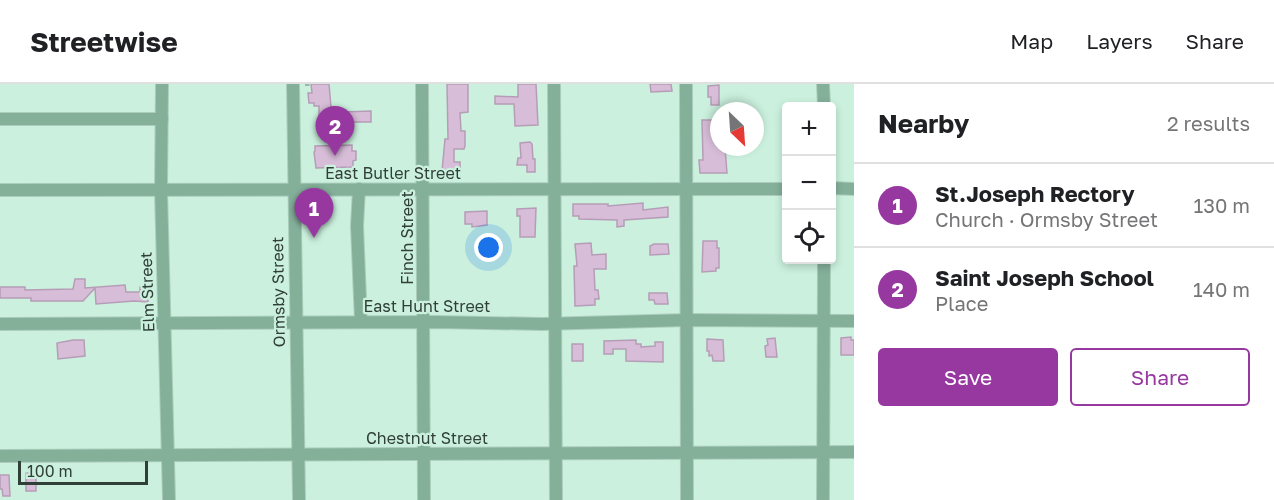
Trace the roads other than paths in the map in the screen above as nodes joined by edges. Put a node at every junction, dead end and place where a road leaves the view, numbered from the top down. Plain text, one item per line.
1 (162, 84) edge
2 (422, 84) edge
3 (554, 84) edge
4 (686, 84) edge
5 (823, 84) edge
6 (299, 85) edge
7 (824, 102) edge
8 (0, 119) edge
9 (162, 119) junction
10 (358, 189) junction
11 (423, 189) junction
12 (554, 189) junction
13 (686, 189) junction
14 (782, 189) edge
15 (836, 189) edge
16 (854, 189) edge
17 (0, 190) edge
18 (161, 190) junction
19 (294, 190) junction
20 (824, 264) edge
21 (687, 320) junction
22 (824, 320) junction
23 (854, 321) edge
24 (361, 322) junction
25 (296, 323) junction
26 (423, 323) junction
27 (0, 324) edge
28 (164, 324) junction
29 (554, 324) junction
30 (822, 452) junction
31 (854, 452) edge
32 (555, 453) junction
33 (687, 453) junction
34 (297, 454) junction
35 (424, 455) junction
36 (0, 456) edge
37 (168, 456) junction
38 (169, 500) edge
39 (299, 500) edge
40 (424, 500) edge
41 (556, 500) edge
42 (687, 500) edge
43 (823, 500) edge

1 - 9 street, Elm Street
2 - 11 street, Finch Street
3 - 12 street
4 - 13 street
5 - 7 street
6 - 19 street, Ormsby Street
8 - 9 street
9 - 18 street, Elm Street
10 - 11 street, East Butler Street
10 - 19 street, East Butler Street
10 - 24 street
11 - 12 street, East Butler Street
11 - 26 street, Finch Street
12 - 13 street, East Butler Street
12 - 29 street
13 - 14 street, East Butler Street
13 - 21 street
15 - 16 street
17 - 18 street, East Butler Street
18 - 19 street, East Butler Street
18 - 28 street, Elm Street
19 - 25 street, Ormsby Street
20 - 22 street
21 - 22 street, East Hunt Street
21 - 29 street, East Hunt Street
21 - 33 street
22 - 23 street, East Hunt Street
22 - 30 street
24 - 25 street, East Hunt Street
24 - 26 street, East Hunt Street
25 - 28 street, East Hunt Street
25 - 34 street, Ormsby Street
26 - 29 street, East Hunt Street
26 - 35 street, Finch Street
27 - 28 street, East Hunt Street
28 - 37 street, Elm Street
29 - 32 street
30 - 31 street, Chestnut Street
30 - 33 street, Chestnut Street
30 - 43 street
32 - 33 street, Chestnut Street
32 - 35 street, Chestnut Street
32 - 41 street
33 - 42 street
34 - 35 street, Chestnut Street
34 - 37 street, Chestnut Street
34 - 39 street, Ormsby Street
35 - 40 street, Finch Street
36 - 37 street, Chestnut Street
37 - 38 street, Elm Street

